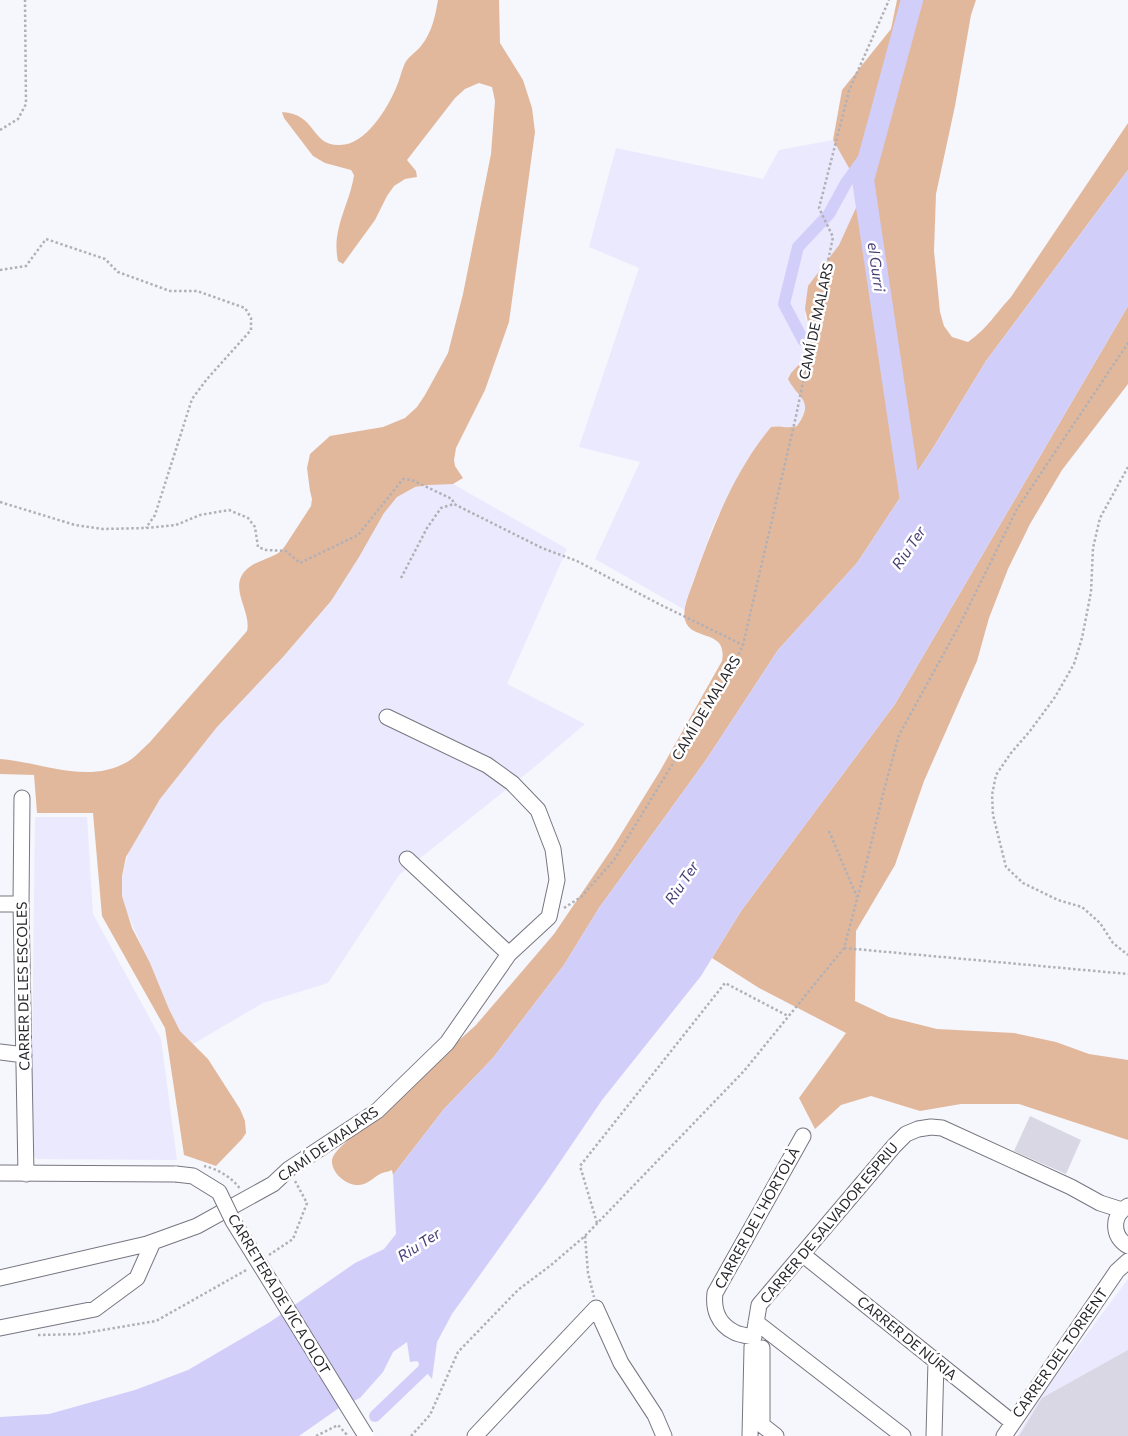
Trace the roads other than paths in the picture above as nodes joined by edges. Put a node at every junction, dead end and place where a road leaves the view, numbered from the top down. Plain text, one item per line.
1 (387, 717) dead end
2 (22, 798) dead end
3 (407, 859) dead end
4 (0, 904) edge
5 (21, 904) junction
6 (510, 954) junction
7 (0, 1052) edge
8 (24, 1055) junction
9 (803, 1136) dead end
10 (0, 1174) edge
11 (26, 1174) junction
12 (1100, 1203) junction
13 (1125, 1208) edge
14 (1120, 1237) edge
15 (153, 1242) junction
16 (802, 1254) junction
17 (1123, 1266) edge
18 (0, 1278) edge
19 (0, 1328) edge
20 (758, 1336) junction
21 (936, 1361) junction
22 (1012, 1422) junction
23 (366, 1436) edge
24 (475, 1436) edge
25 (664, 1436) edge
26 (750, 1436) edge
27 (776, 1436) edge
28 (903, 1436) edge
29 (934, 1436) edge
30 (1004, 1436) edge

1 - 6 street, CAMÍ DE MALARS
2 - 5 street, CARRER DE LES ESCOLES
3 - 6 street
4 - 5 street
5 - 8 street, CARRER DE LES ESCOLES
6 - 15 street, CAMÍ DE MALARS
7 - 8 street
8 - 11 street, CARRER DE LES ESCOLES
9 - 20 street, CARRER DE L'HORTOLÀ
10 - 11 street, CARRETERA DE VIC A OLOT
11 - 23 street, CARRETERA DE VIC A OLOT, bridge
12 - 13 street, CARRER DE SALVADOR ESPRIU
12 - 14 street
12 - 16 street, CARRER DE SALVADOR ESPRIU
13 - 14 street
14 - 17 street, CARRER DEL TORRENT
15 - 18 street, CAMÍ DE MALARS
15 - 19 street
16 - 20 street, CARRER DE SALVADOR ESPRIU
16 - 21 street, CARRER DE NÚRIA
17 - 22 street, CARRER DEL TORRENT
20 - 26 street, CARRER DE SALVADOR ESPRIU
20 - 27 street
20 - 28 street, CARRER DE L'HORTOLÀ
21 - 22 street, CARRER DE NÚRIA
21 - 29 street
22 - 30 street, CARRER DEL TORRENT
24 - 25 street

